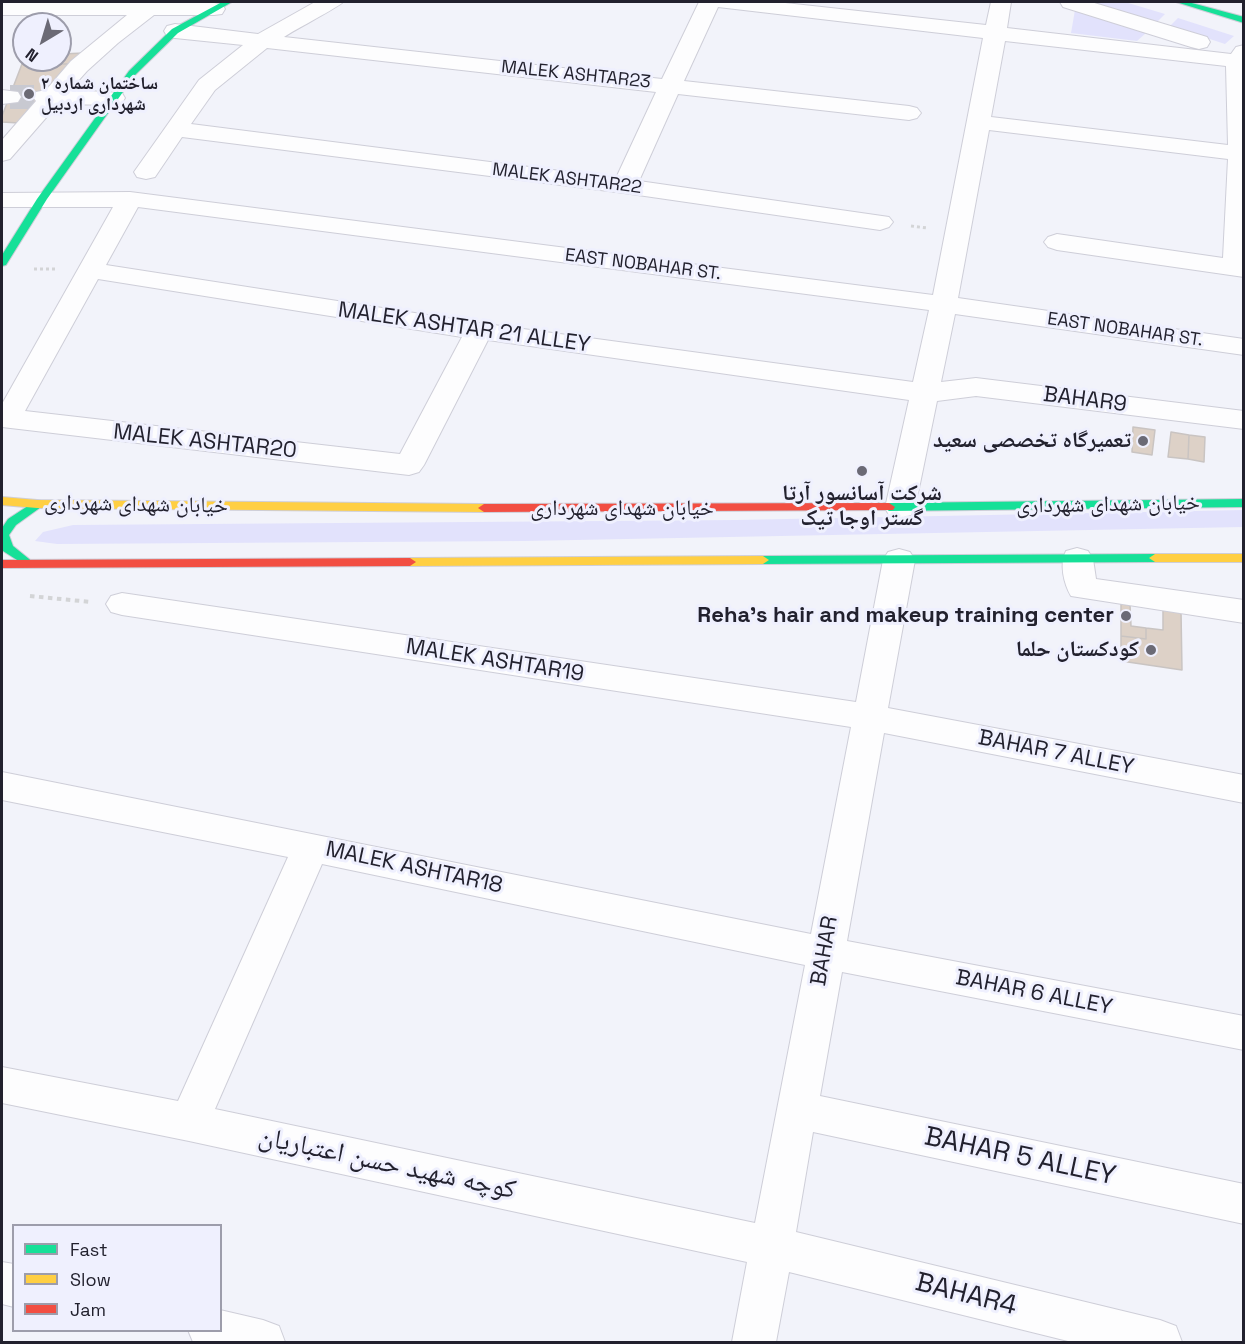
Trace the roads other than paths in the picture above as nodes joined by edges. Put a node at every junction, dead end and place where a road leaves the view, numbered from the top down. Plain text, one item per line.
1 (332, 2) edge
2 (709, 2) edge
3 (725, 2) edge
4 (1001, 2) edge
5 (1071, 2) edge
6 (1180, 2) edge
7 (100, 5) edge
8 (221, 5) edge
9 (2, 9) edge
10 (149, 9) junction
11 (1244, 20) edge
12 (175, 31) junction
13 (994, 32) junction
14 (262, 41) junction
15 (1241, 56) edge
16 (670, 86) junction
17 (48, 97) junction
18 (114, 98) junction
19 (909, 113) dead end
20 (977, 122) junction
21 (176, 129) junction
22 (2, 154) edge
23 (1242, 154) edge
24 (146, 172) dead end
25 (624, 186) junction
26 (42, 199) junction
27 (130, 199) junction
28 (2, 200) edge
29 (880, 222) road end
30 (1057, 242) dead end
31 (2, 263) edge
32 (1240, 269) edge
33 (90, 270) junction
34 (944, 304) junction
35 (479, 331) junction
36 (1244, 347) edge
37 (926, 393) junction
38 (4, 419) edge
39 (1244, 420) edge
40 (2, 501) edge
41 (1244, 503) edge
42 (37, 504) junction
43 (900, 508) junction
44 (1244, 558) edge
45 (1077, 559) junction
46 (899, 560) junction
47 (28, 563) junction
48 (2, 564) edge
49 (122, 604) road end
50 (1244, 612) edge
51 (869, 717) junction
52 (2, 786) edge
53 (1244, 789) edge
54 (311, 847) junction
55 (825, 953) junction
56 (1244, 1033) edge
57 (2, 1085) edge
58 (796, 1110) junction
59 (189, 1122) junction
60 (1244, 1204) edge
61 (772, 1246) junction
62 (219, 1332) edge
63 (263, 1342) edge
64 (754, 1342) edge
65 (1160, 1342) edge

1 - 14 street
2 - 16 street
3 - 13 street
4 - 13 street
5 - 15 street
6 - 11 main road
7 - 9 street
7 - 10 street
8 - 10 street
8 - 12 main road
10 - 17 street
12 - 14 street, MALEK ASHTAR23
12 - 18 main road
13 - 15 street
13 - 20 street
14 - 16 street, MALEK ASHTAR23
14 - 21 street
15 - 23 street
16 - 19 street, MALEK ASHTAR23
16 - 25 street
17 - 18 street
17 - 22 street
18 - 26 main road
20 - 23 street
20 - 34 street
21 - 24 street
21 - 25 street, MALEK ASHTAR22
23 - 32 street
25 - 29 street, MALEK ASHTAR22
26 - 27 street, EAST NOBAHAR ST.
26 - 28 street, EAST NOBAHAR ST.
26 - 31 main road
27 - 33 street
27 - 34 street, EAST NOBAHAR ST.
30 - 32 street
33 - 35 street, MALEK ASHTAR 21 ALLEY
33 - 38 street
34 - 36 street, EAST NOBAHAR ST.
34 - 37 street
35 - 37 street, MALEK ASHTAR 21 ALLEY
35 - 38 street, MALEK ASHTAR20
37 - 39 street, BAHAR9
37 - 43 street
40 - 42 main road, خیابان شهدای شهرداری
41 - 43 main road, خیابان شهدای شهرداری
42 - 43 main road, خیابان شهدای شهرداری
42 - 47 main road
44 - 45 main road
45 - 46 main road
45 - 50 street
46 - 47 main road
46 - 51 street, BAHAR
47 - 48 main road
49 - 51 street, MALEK ASHTAR19
51 - 53 street, BAHAR 7 ALLEY
51 - 55 street, BAHAR
52 - 54 street, MALEK ASHTAR18
54 - 55 street, MALEK ASHTAR18
54 - 59 street
55 - 56 street, BAHAR 6 ALLEY
55 - 58 street, BAHAR
57 - 59 street, کوچه شهید حسن اعتباریان
58 - 60 street, BAHAR 5 ALLEY
58 - 61 street, BAHAR
59 - 61 street, کوچه شهید حسن اعتباریان
61 - 64 street, BAHAR
61 - 65 street, BAHAR4
62 - 63 street

